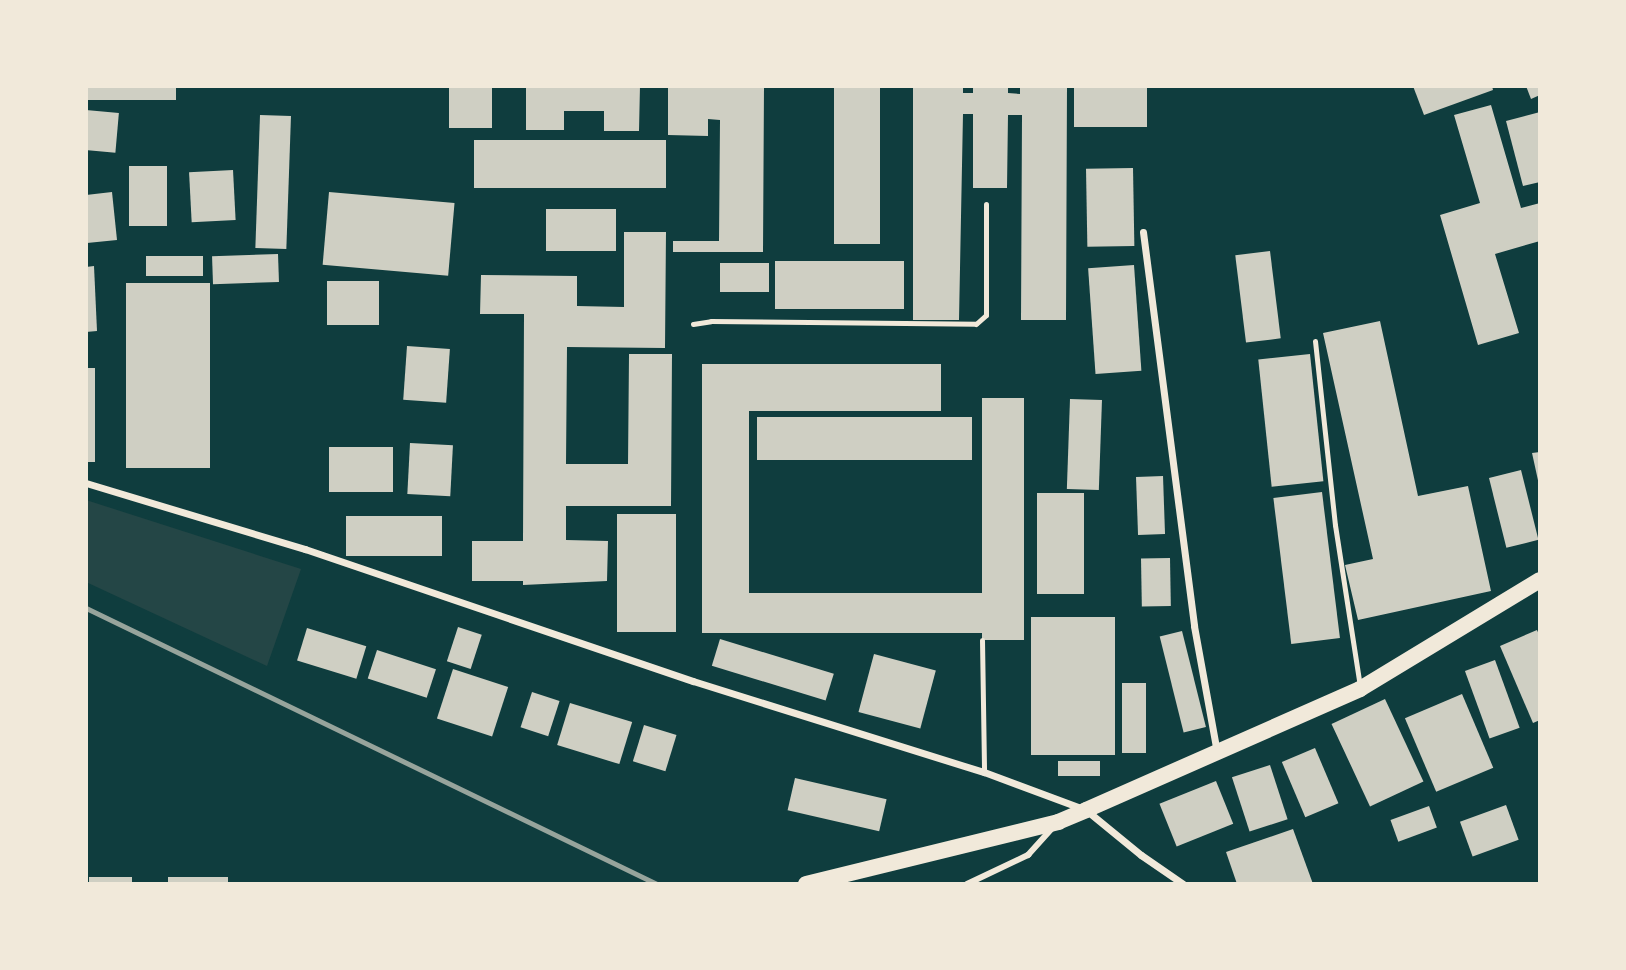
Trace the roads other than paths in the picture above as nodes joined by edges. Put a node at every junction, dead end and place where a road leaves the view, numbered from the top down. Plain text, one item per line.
1 (986, 204) dead end
2 (1143, 232) dead end
3 (693, 324) dead end
4 (1315, 341) dead end
5 (86, 482) edge
6 (1540, 580) edge
7 (982, 640) dead end
8 (1360, 689) junction
9 (1217, 753) junction
10 (984, 772) junction
11 (1086, 810) junction
12 (1058, 822) junction
13 (806, 884) edge
14 (967, 884) edge
15 (1183, 884) edge

1 - 3 lane
2 - 9 street
4 - 8 lane
5 - 10 street
6 - 8 main road
7 - 10 lane
8 - 9 main road
9 - 11 main road
10 - 11 street
11 - 12 main road
11 - 15 street
12 - 13 main road
12 - 14 street

